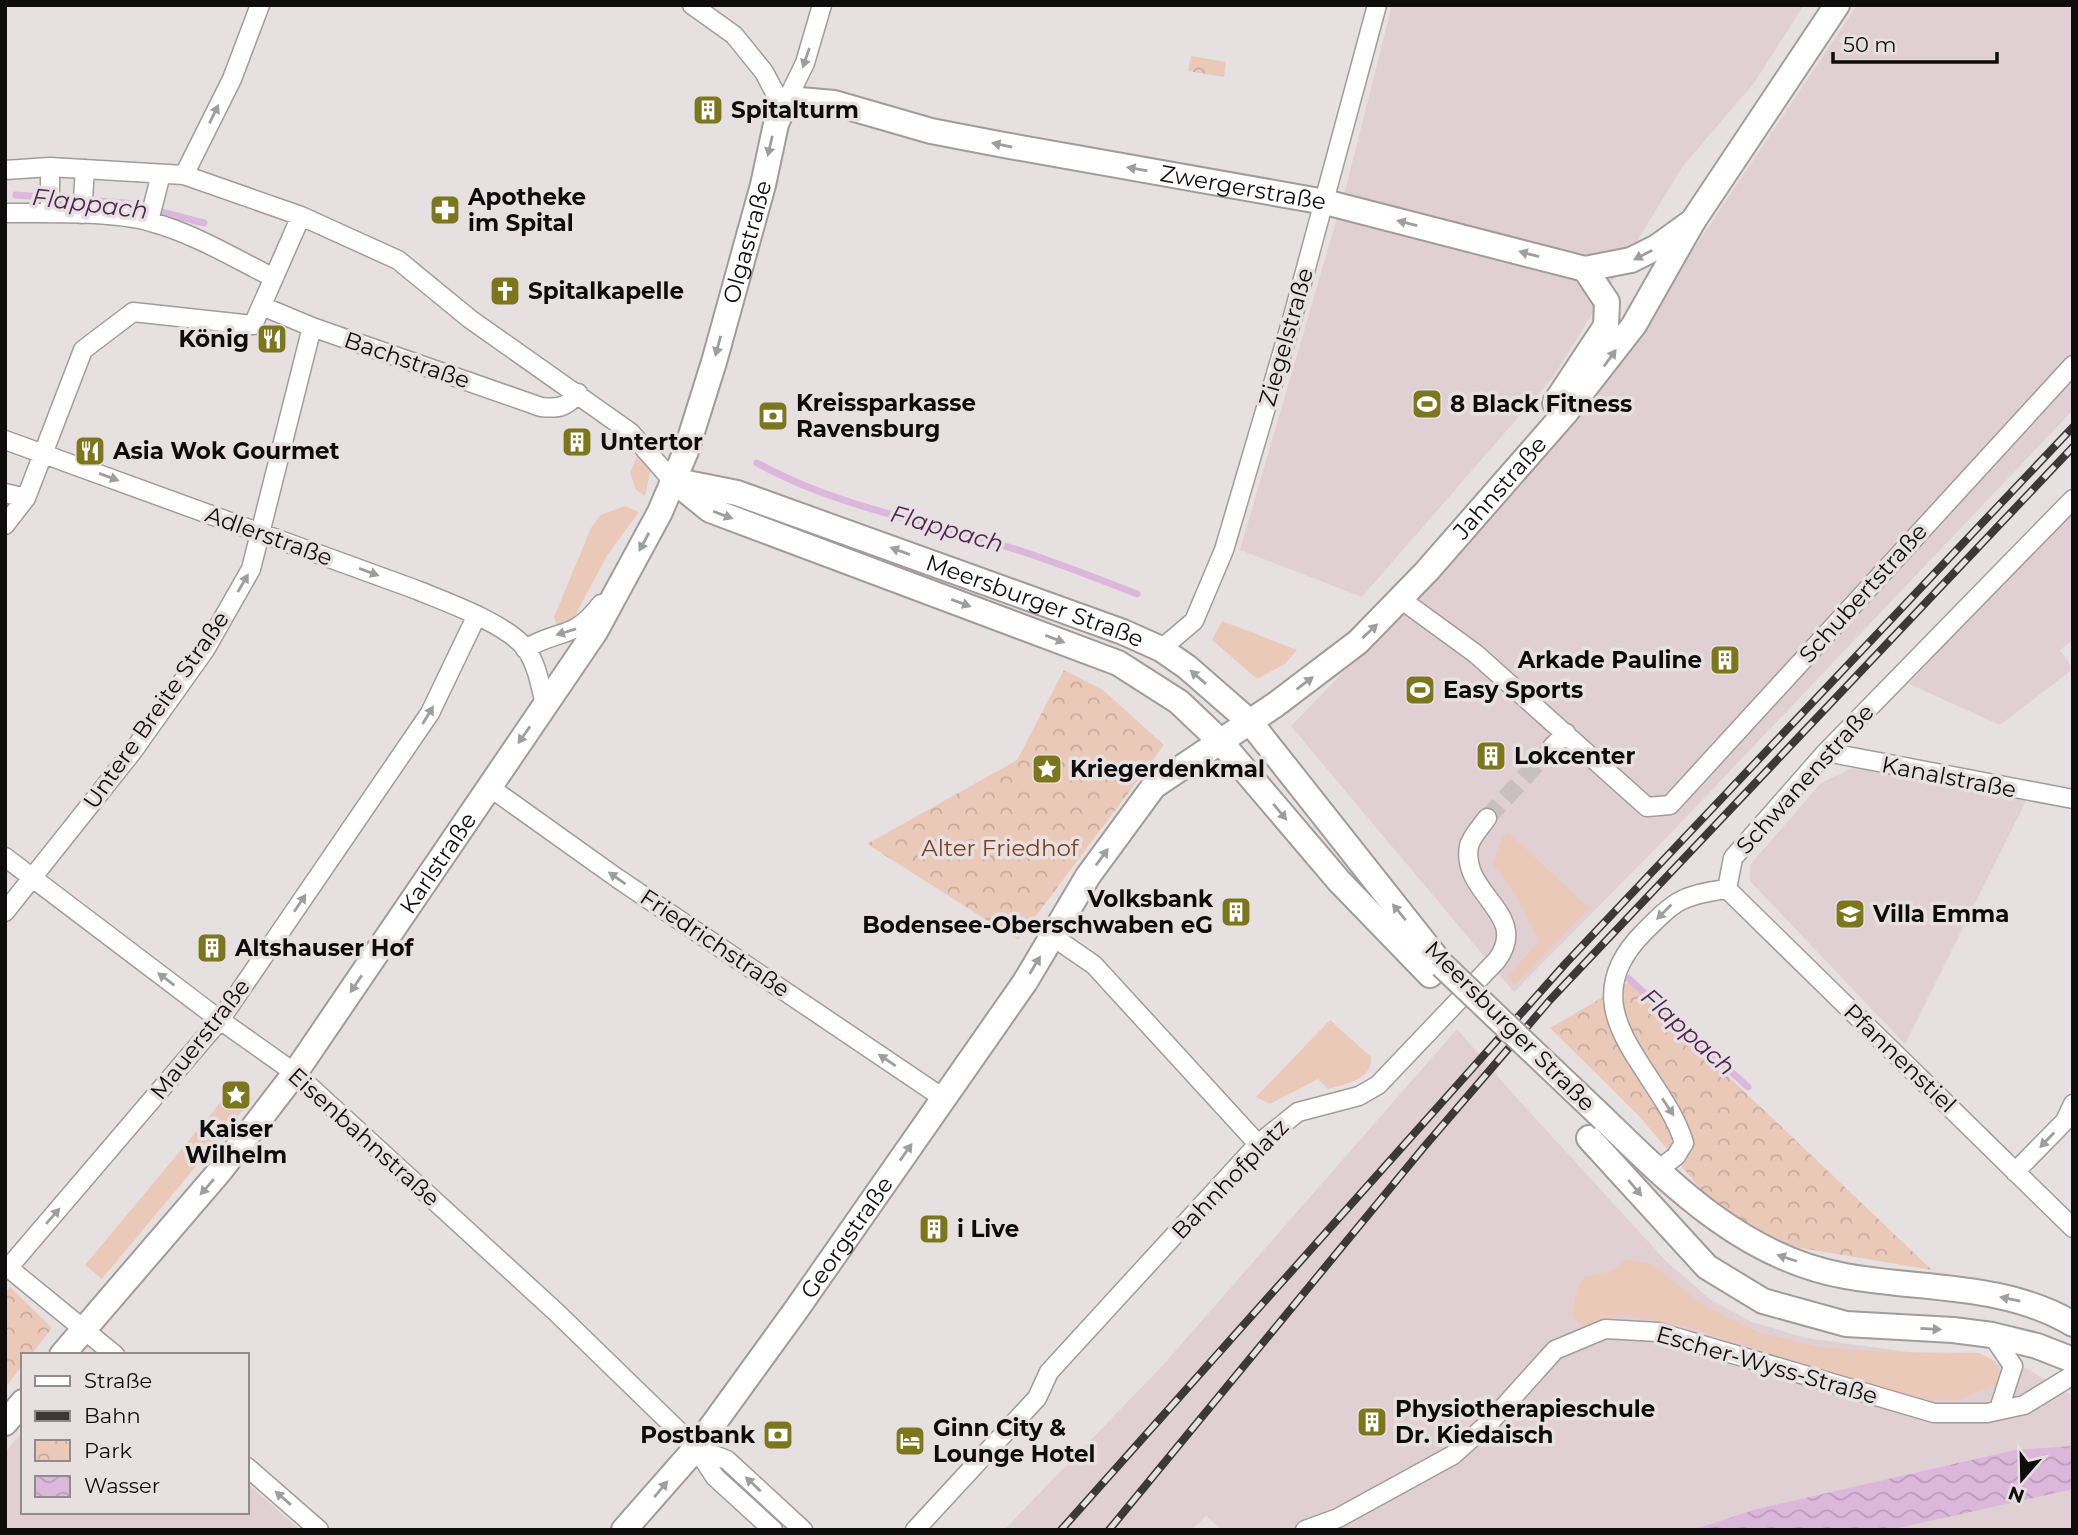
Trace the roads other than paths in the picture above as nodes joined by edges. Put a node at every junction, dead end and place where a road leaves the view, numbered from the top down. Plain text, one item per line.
1 (260, 5) edge
2 (692, 5) edge
3 (822, 5) edge
4 (1377, 5) edge
5 (1837, 5) edge
6 (783, 108) junction
7 (50, 167) junction
8 (85, 169) junction
9 (5, 170) edge
10 (161, 174) junction
11 (184, 175) junction
12 (50, 202) junction
13 (1325, 202) junction
14 (83, 204) junction
15 (5, 213) edge
16 (151, 213) junction
17 (301, 216) junction
18 (1693, 221) junction
19 (1585, 269) junction
20 (274, 278) junction
21 (262, 306) junction
22 (312, 327) junction
23 (2073, 365) edge
24 (578, 393) junction
25 (5, 440) edge
26 (1538, 443) junction
27 (45, 454) junction
28 (672, 480) junction
29 (5, 494) edge
30 (26, 498) junction
31 (2073, 499) edge
32 (5, 525) edge
33 (261, 534) junction
34 (630, 568) junction
35 (1402, 600) junction
36 (477, 615) junction
37 (526, 649) junction
38 (1161, 649) junction
39 (545, 705) junction
40 (1250, 722) junction
41 (1566, 733) junction
42 (1220, 741) junction
43 (1552, 747) tunnel mouth
44 (1826, 752) junction
45 (488, 786) junction
46 (2073, 799) edge
47 (1487, 818) tunnel mouth
48 (5, 857) edge
49 (33, 878) junction
50 (1727, 889) junction
51 (5, 912) edge
52 (1052, 936) junction
53 (1436, 970) junction
54 (220, 1020) junction
55 (295, 1073) junction
56 (943, 1098) junction
57 (2073, 1104) edge
58 (1596, 1129) junction
59 (1258, 1144) junction
60 (1657, 1171) junction
61 (2015, 1172) junction
62 (2073, 1228) edge
63 (7, 1266) edge
64 (2073, 1324) edge
65 (84, 1330) junction
66 (1992, 1335) junction
67 (64, 1353) edge
68 (113, 1353) edge
69 (2073, 1360) edge
70 (2073, 1375) edge
71 (21, 1404) edge
72 (1999, 1409) junction
73 (5, 1423) edge
74 (696, 1448) junction
75 (248, 1468) edge
76 (917, 1528) edge
77 (319, 1530) edge
78 (624, 1530) edge
79 (773, 1530) edge
80 (803, 1530) edge
81 (1306, 1530) edge

11 -> 1 street
2 - 6 street
3 -> 6 street, Olgastraße
4 - 13 street, Ziegelstraße
5 - 18 main road, Jahnstraße
13 -> 6 main road, Zwergerstraße
6 -> 28 main road, Olgastraße
7 - 8 street
7 - 9 street
7 - 12 street
8 - 10 street
8 - 14 street
10 - 11 street
10 - 16 street
11 - 17 street
12 - 14 street
12 - 15 street
19 -> 13 main road, Zwergerstraße
13 - 38 street, Ziegelstraße
14 - 16 street
16 - 20 street
17 - 20 street
17 - 24 street
18 -> 19 main road, Zwergerstraße
26 -> 18 main road, Jahnstraße
19 - 26 main road
20 - 21 street
21 - 22 street, Bachstraße
21 - 27 street
22 - 24 street, Bachstraße
22 - 33 street, Untere Breite Straße
23 - 41 street, Schubertstraße
24 - 28 street
25 - 27 street, Adlerstraße
26 - 35 main road, Jahnstraße
27 - 30 street
27 -> 33 street, Adlerstraße
28 -> 34 main road, Karlstraße
38 -> 28 main road, Meersburger Straße
28 -> 42 main road, Meersburger Straße
29 - 30 street
30 - 32 street
31 - 44 street, Schwanenstraße
33 -> 36 street, Adlerstraße
49 -> 33 street, Untere Breite Straße
34 -> 37 street
34 - 39 main road, Karlstraße
40 -> 35 main road, Jahnstraße
35 - 41 street
36 - 37 street, Adlerstraße
54 -> 36 street, Mauerstraße
37 - 39 street
40 -> 38 main road, Meersburger Straße
39 -> 45 main road, Karlstraße
40 - 42 main road, Jahnstraße
53 -> 40 main road, Meersburger Straße
41 - 43 street
52 -> 42 main road, Georgstraße
42 -> 53 main road, Meersburger Straße
44 - 46 street, Kanalstraße
44 - 50 street, Schwanenstraße
45 -> 55 main road, Karlstraße
56 -> 45 street, Friedrichstraße
47 - 59 street, Bahnhofplatz
48 - 49 street, Eisenbahnstraße
49 - 51 street, Untere Breite Straße
54 -> 49 street, Eisenbahnstraße
50 -> 60 street
50 - 61 street, Pfannenstiel
56 -> 52 main road, Georgstraße
52 - 59 street
53 - 58 main road, Meersburger Straße, bridge
54 - 55 street, Eisenbahnstraße
63 -> 54 street, Mauerstraße
55 -> 65 main road, Karlstraße
55 - 74 street, Eisenbahnstraße
74 -> 56 main road, Georgstraße
57 -> 61 street
58 - 60 main road, Meersburger Straße
58 -> 66 main road, Meersburger Straße
59 - 76 street, Bahnhofplatz
64 -> 60 main road, Meersburger Straße
61 - 62 street, Pfannenstiel
63 - 65 street
65 - 67 main road, Karlstraße
65 - 68 street
66 - 69 main road, Meersburger Straße
66 - 72 street
70 - 72 street, Escher-Wyss-Straße
71 - 73 main road
72 - 81 street, Escher-Wyss-Straße
78 -> 74 main road, Georgstraße
74 - 79 street, Eisenbahnstraße
80 -> 74 street, Eisenbahnstraße
77 -> 75 street

